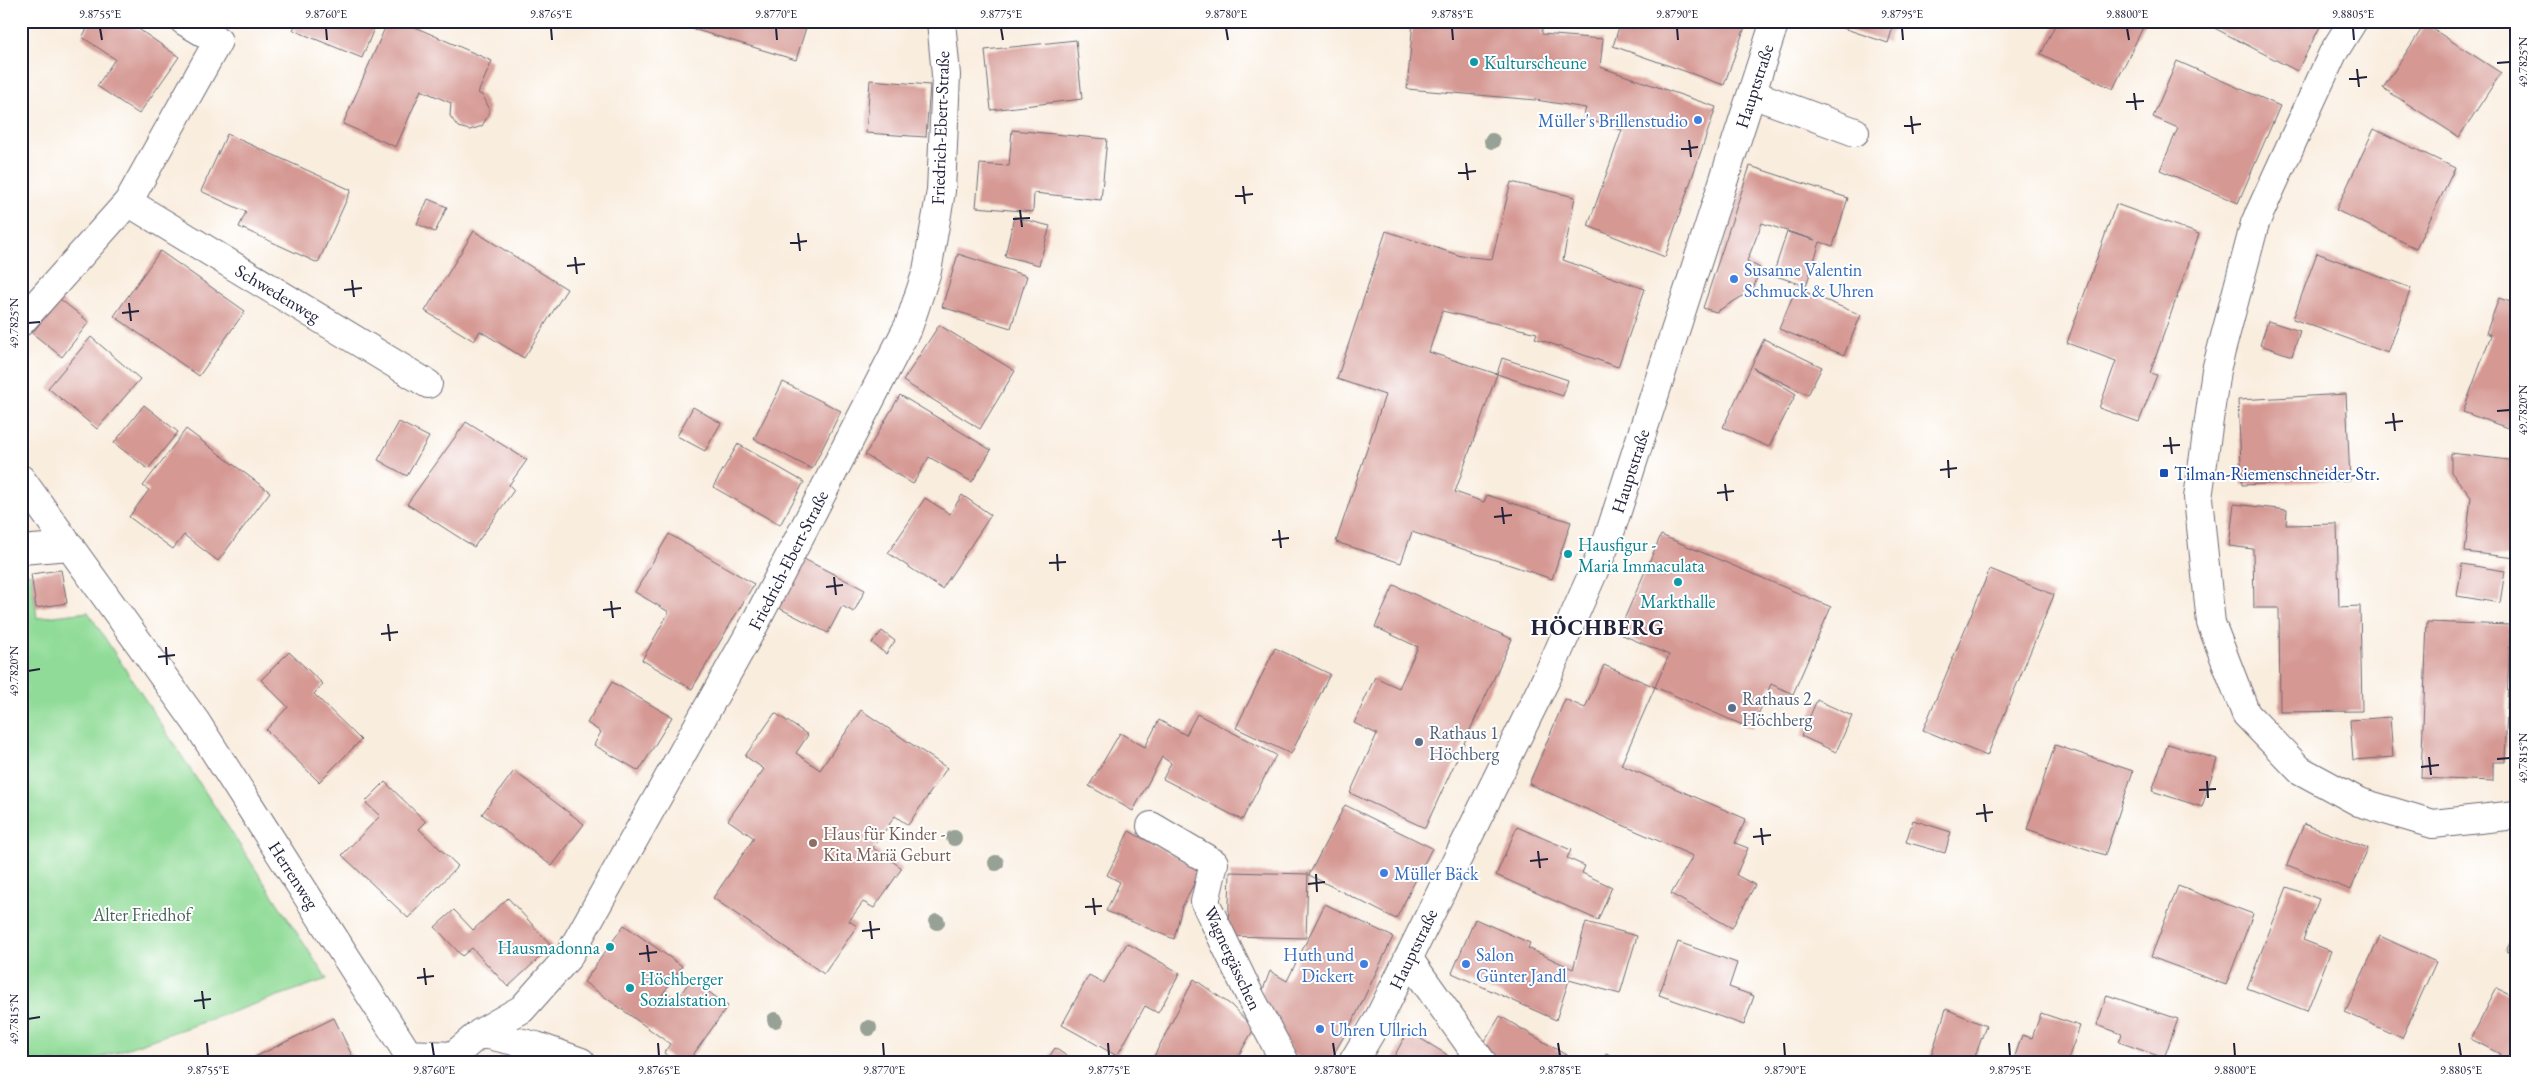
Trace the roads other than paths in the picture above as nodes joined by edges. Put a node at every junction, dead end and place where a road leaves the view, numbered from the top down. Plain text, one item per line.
1 (184, 21) edge
2 (941, 21) edge
3 (1775, 21) edge
4 (2353, 21) edge
5 (1752, 94) junction
6 (1854, 132) dead end
7 (128, 202) junction
8 (21, 322) edge
9 (428, 384) dead end
10 (21, 479) edge
11 (70, 546) junction
12 (22, 550) edge
13 (2516, 816) edge
14 (1150, 826) dead end
15 (1408, 958) junction
16 (480, 1033) junction
17 (407, 1058) edge
18 (581, 1062) edge
19 (1285, 1062) edge
20 (1353, 1062) edge
21 (1482, 1062) edge

1 - 7 street
2 - 16 street, Friedrich-Ebert-Straße
3 - 5 street, Hauptstraße
4 - 13 street
5 - 6 street
5 - 15 street, Hauptstraße
7 - 8 street
7 - 9 street, Schwedenweg
10 - 11 street, Herrenweg
11 - 12 street
11 - 17 street, Herrenweg
14 - 19 street, Wagnergässchen
15 - 20 street, Hauptstraße
15 - 21 street
16 - 17 street, Herrenweg
16 - 18 street

